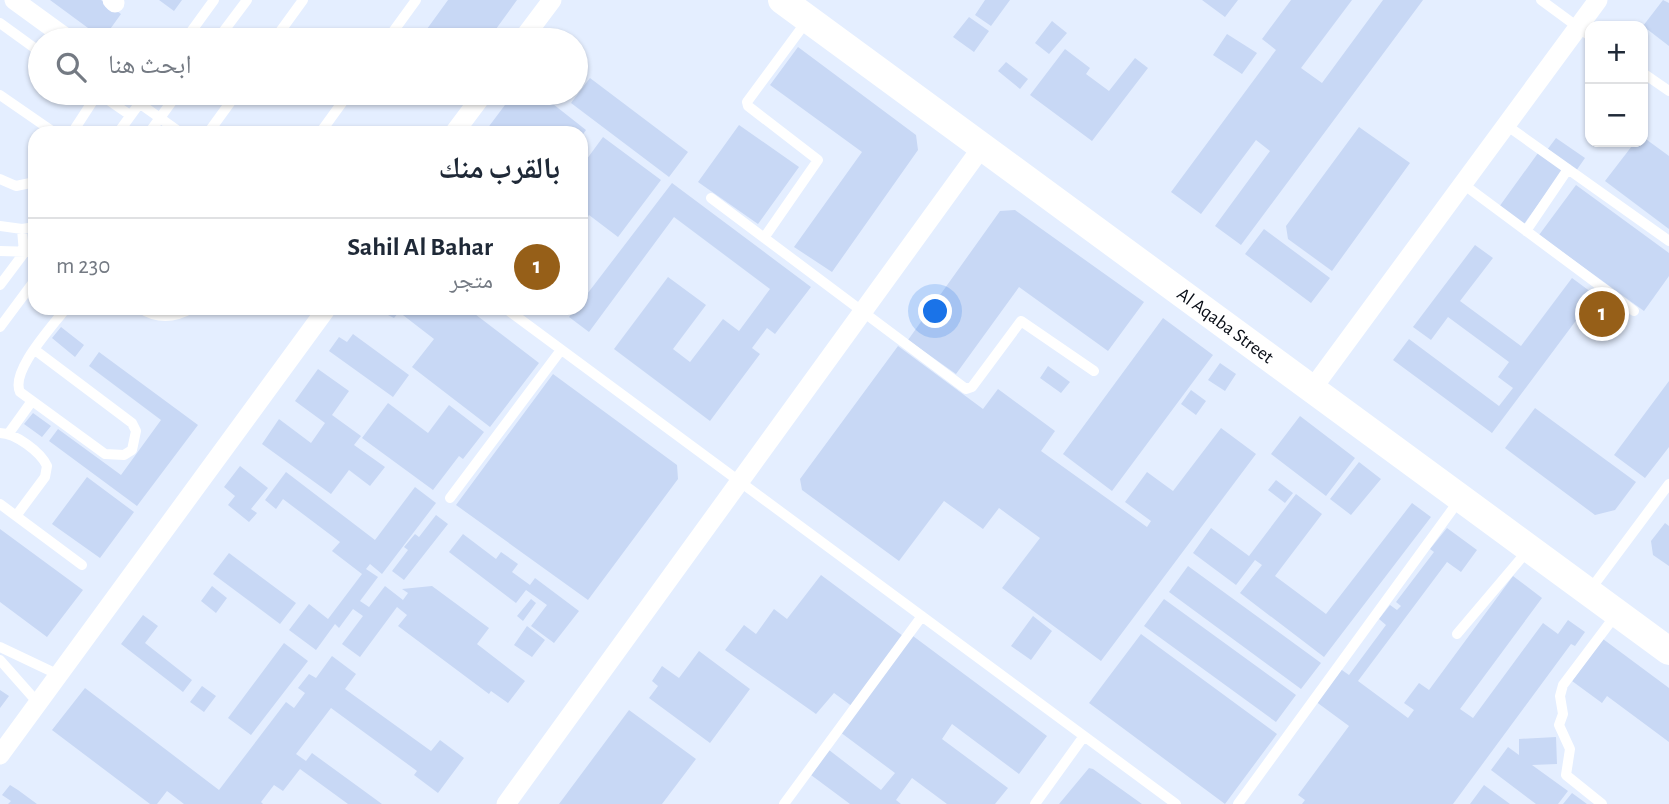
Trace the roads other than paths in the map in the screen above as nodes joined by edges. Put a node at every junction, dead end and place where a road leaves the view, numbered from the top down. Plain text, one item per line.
1 (14, 0) edge
2 (214, 0) edge
3 (247, 0) edge
4 (303, 0) edge
5 (416, 0) edge
6 (552, 0) edge
7 (782, 0) edge
8 (1541, 0) edge
9 (1598, 0) edge
10 (808, 19) junction
11 (0, 23) edge
12 (52, 28) edge
13 (194, 28) edge
14 (226, 28) edge
15 (283, 28) edge
16 (396, 28) edge
17 (531, 28) edge
18 (1584, 32) edge
19 (28, 43) edge
20 (1648, 76) edge
21 (1669, 91) edge
22 (0, 95) edge
23 (90, 105) edge
24 (115, 105) edge
25 (138, 105) edge
26 (142, 105) edge
27 (169, 105) edge
28 (228, 105) edge
29 (340, 105) edge
30 (475, 105) edge
31 (130, 115) junction
32 (160, 118) junction
33 (1506, 125) junction
34 (45, 126) edge
35 (77, 126) edge
36 (122, 126) edge
37 (154, 126) edge
38 (171, 126) edge
39 (213, 126) edge
40 (325, 126) edge
41 (459, 126) edge
42 (982, 147) junction
43 (1568, 169) junction
44 (0, 179) edge
45 (28, 183) edge
46 (1463, 184) junction
47 (711, 198) dead end
48 (0, 226) edge
49 (28, 228) edge
50 (22, 229) junction
51 (1526, 231) junction
52 (764, 238) junction
53 (1669, 241) edge
54 (0, 251) edge
55 (24, 253) junction
56 (28, 253) edge
57 (0, 285) edge
58 (28, 289) edge
59 (1634, 311) dead end
60 (863, 312) junction
61 (61, 315) edge
62 (322, 315) edge
63 (515, 315) edge
64 (0, 327) edge
65 (561, 349) junction
66 (35, 350) junction
67 (1094, 371) dead end
68 (1312, 389) junction
69 (32, 401) junction
70 (4, 433) edge
71 (739, 481) junction
72 (1669, 484) edge
73 (450, 498) dead end
74 (1461, 498) junction
75 (0, 504) edge
76 (16, 516) junction
77 (1529, 549) junction
78 (82, 565) dead end
79 (1589, 592) junction
80 (1617, 613) junction
81 (922, 616) junction
82 (1457, 634) dead end
83 (0, 646) edge
84 (1669, 651) edge
85 (0, 660) edge
86 (59, 675) junction
87 (38, 704) junction
88 (1084, 736) junction
89 (0, 755) edge
90 (506, 804) edge
91 (784, 804) edge
92 (1035, 804) edge
93 (1176, 804) edge
94 (1238, 804) edge
95 (1602, 804) edge

1 - 12 street
2 - 13 lane
3 - 14 lane
4 - 15 lane
5 - 16 lane
6 - 17 street
7 - 10 street, Al Aqaba Street
8 - 18 lane
9 - 18 street
10 - 42 street, Al Aqaba Street
10 - 52 lane
11 - 19 lane
18 - 33 street
20 - 21 lane
22 - 34 lane
23 - 35 lane
24 - 31 lane
25 - 31 lane
26 - 32 lane
27 - 32 lane
28 - 39 lane
29 - 40 lane
30 - 41 street
31 - 36 lane
32 - 37 lane
32 - 38 lane
33 - 43 lane
33 - 46 street
42 - 60 street
42 - 68 street, Al Aqaba Street
43 - 51 lane
43 - 53 lane
44 - 45 lane
46 - 51 lane
46 - 68 street
47 - 52 lane
48 - 50 lane
49 - 50 lane
50 - 55 lane
51 - 59 lane
52 - 60 lane
54 - 55 lane
55 - 56 lane
55 - 57 lane
58 - 64 lane
60 - 67 lane
60 - 71 street
61 - 66 lane
62 - 86 street
63 - 65 lane
65 - 71 lane
65 - 73 lane
66 - 69 lane
66 - 69 lane
68 - 74 street, Al Aqaba Street
69 - 70 lane
70 - 76 lane
71 - 81 lane
71 - 90 street
72 - 79 lane
74 - 77 street, Al Aqaba Street
74 - 94 lane
75 - 76 lane
76 - 78 lane
77 - 79 street, Al Aqaba Street
77 - 82 lane
79 - 80 street, Al Aqaba Street
80 - 84 street, Al Aqaba Street
80 - 95 lane
81 - 88 lane
81 - 91 lane
83 - 86 lane
85 - 87 lane
86 - 87 street
87 - 89 street
88 - 92 lane
88 - 93 lane

